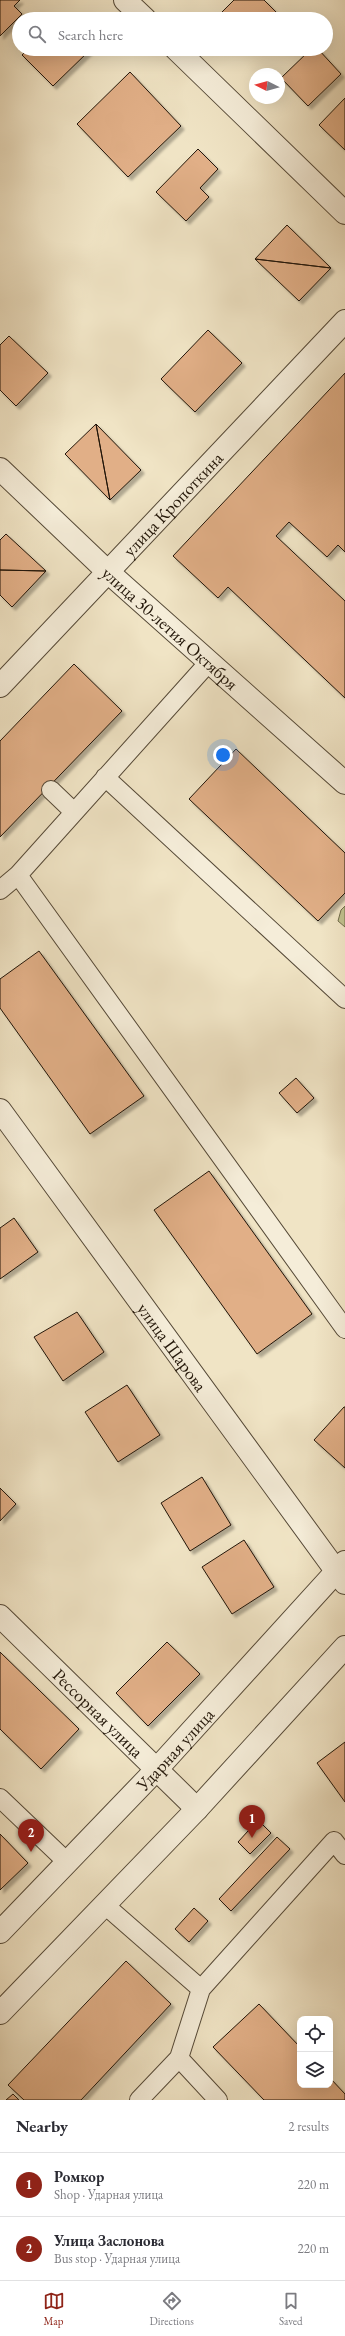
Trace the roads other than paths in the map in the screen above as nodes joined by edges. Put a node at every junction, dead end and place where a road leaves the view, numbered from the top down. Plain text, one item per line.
1 (125, 0) edge
2 (138, 12) edge
3 (183, 56) edge
4 (345, 212) edge
5 (345, 321) edge
6 (0, 469) edge
7 (108, 572) junction
8 (210, 661) junction
9 (0, 686) edge
10 (106, 777) junction
11 (345, 783) edge
12 (51, 790) dead end
13 (74, 812) junction
14 (18, 875) junction
15 (0, 890) edge
16 (345, 999) edge
17 (0, 1110) edge
18 (345, 1329) edge
19 (342, 1572) edge
20 (0, 1616) edge
21 (345, 1647) edge
22 (156, 1770) junction
23 (0, 1798) edge
24 (197, 1809) junction
25 (345, 1855) edge
26 (67, 1862) junction
27 (106, 1906) junction
28 (0, 1932) edge
29 (201, 1990) junction
30 (0, 2014) edge
31 (180, 2058) junction
32 (139, 2100) edge
33 (218, 2100) edge

1 - 2 street
3 - 4 street
5 - 7 street, улица Кропоткина
6 - 7 street, улица 30-летия Октября
7 - 8 street, улица 30-летия Октября
7 - 9 street, улица Кропоткина
8 - 10 lane
8 - 11 street, улица 30-летия Октября
10 - 13 lane
10 - 16 lane
12 - 13 lane
13 - 14 lane
14 - 15 lane
14 - 18 lane
17 - 19 street, улица Шарова
19 - 22 street, Ударная улица
20 - 22 street, Рессорная улица
21 - 24 street
22 - 24 street, Рессорная улица
22 - 26 street, Ударная улица
23 - 26 lane
24 - 27 street
25 - 29 lane
26 - 28 street, Ударная улица
27 - 29 lane
27 - 30 street
29 - 31 lane
31 - 32 lane
31 - 33 lane

